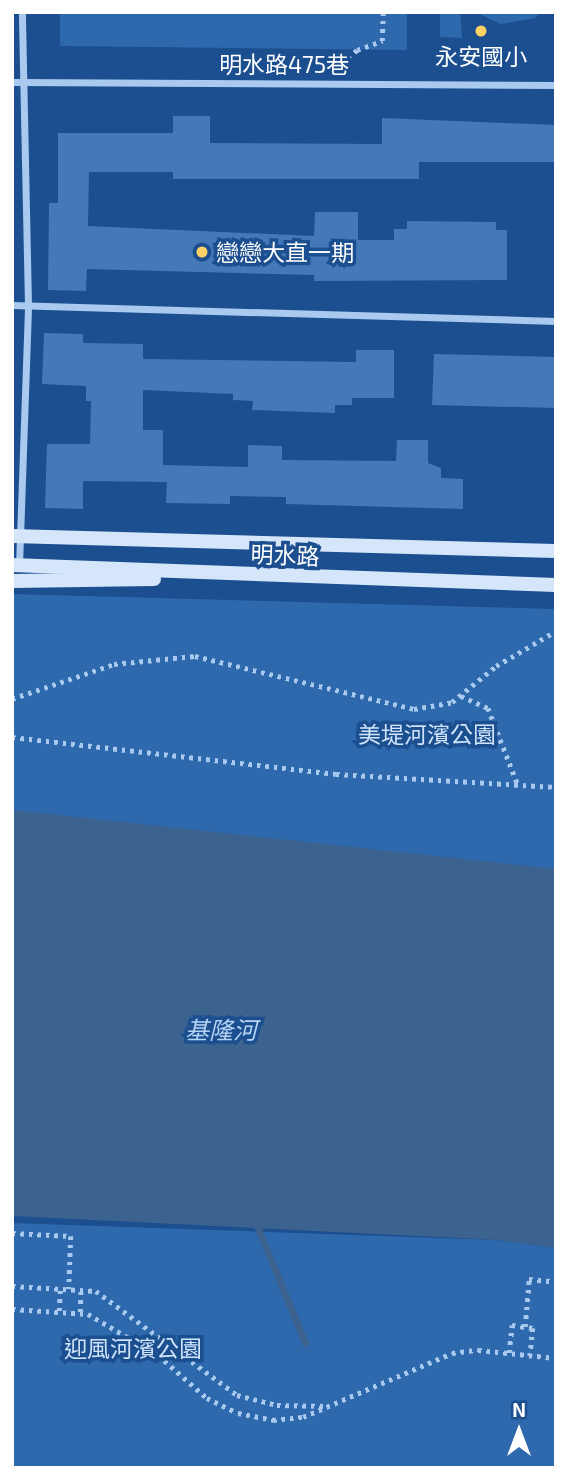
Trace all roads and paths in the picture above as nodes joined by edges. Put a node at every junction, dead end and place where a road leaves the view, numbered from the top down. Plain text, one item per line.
1 (22, 12) edge
2 (383, 12) edge
3 (12, 82) edge
4 (22, 82) junction
5 (344, 83) junction
6 (556, 85) edge
7 (12, 305) edge
8 (28, 305) junction
9 (556, 321) edge
10 (16, 536) edge
11 (556, 551) edge
12 (16, 566) edge
13 (189, 575) junction
14 (12, 581) edge
15 (556, 585) edge
16 (556, 631) edge
17 (461, 696) junction
18 (12, 699) edge
19 (12, 737) edge
20 (518, 785) junction
21 (556, 787) edge
22 (12, 1233) edge
23 (556, 1282) edge
24 (12, 1286) edge
25 (60, 1289) junction
26 (69, 1289) junction
27 (81, 1289) junction
28 (12, 1308) edge
29 (59, 1311) junction
30 (80, 1312) junction
31 (525, 1327) junction
32 (509, 1353) junction
33 (530, 1356) junction
34 (556, 1358) edge
35 (328, 1406) junction

1 - 4 street
2 - 5 path
3 - 4 street, 明水路475巷
4 - 5 street, 明水路475巷
4 - 8 street
5 - 6 street, 明水路475巷
7 - 8 street
8 - 9 street
8 - 10 street
10 - 11 main road, 明水路
10 - 12 street
12 - 13 main road, 明水路
13 - 14 main road
13 - 15 main road, 明水路
16 - 17 path
17 - 18 path
17 - 20 path
19 - 20 path
20 - 21 path
22 - 26 path
23 - 31 path
24 - 25 path
25 - 26 path
25 - 29 path
26 - 27 path
27 - 30 path
27 - 35 path
28 - 29 path
29 - 30 path
30 - 35 path
31 - 32 path
31 - 33 path
32 - 33 path
32 - 35 path
33 - 34 path

